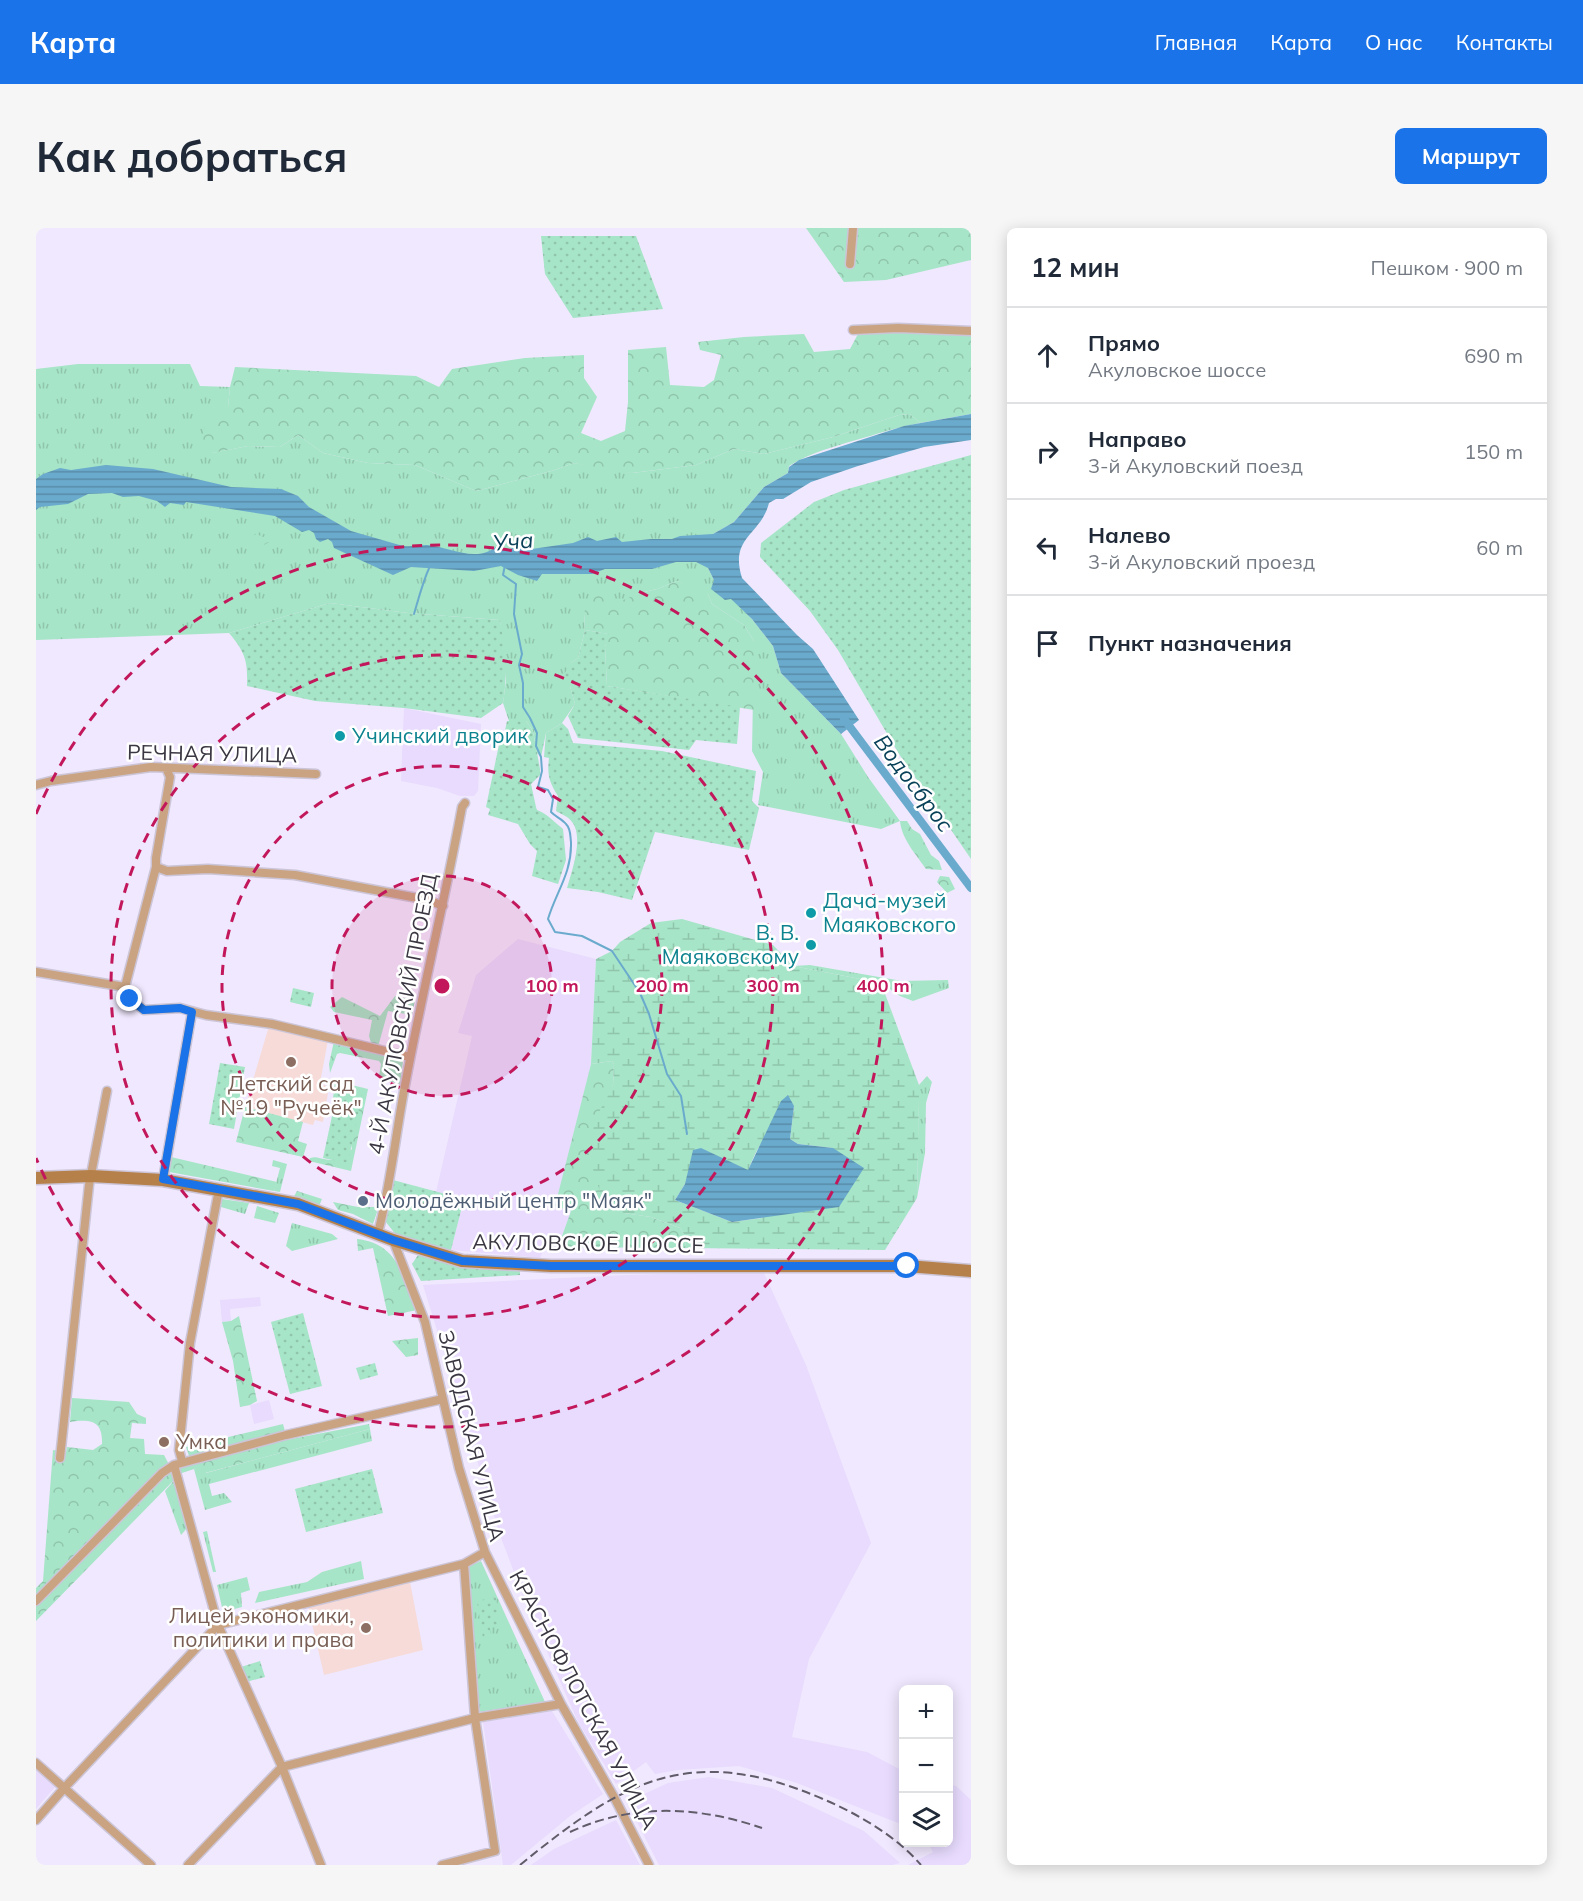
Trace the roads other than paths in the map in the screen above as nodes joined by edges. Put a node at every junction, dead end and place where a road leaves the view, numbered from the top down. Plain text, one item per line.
1 (853, 228) edge
2 (850, 264) dead end
3 (853, 330) dead end
4 (971, 331) edge
5 (166, 768) junction
6 (316, 774) dead end
7 (36, 785) edge
8 (465, 803) dead end
9 (156, 867) junction
10 (443, 906) junction
11 (36, 972) edge
12 (130, 999) dead end
13 (192, 1012) junction
14 (410, 1057) junction
15 (107, 1091) dead end
16 (91, 1176) junction
17 (36, 1178) edge
18 (163, 1179) junction
19 (219, 1189) junction
20 (378, 1233) junction
21 (393, 1240) junction
22 (971, 1271) edge
23 (443, 1399) junction
24 (60, 1458) dead end
25 (178, 1463) junction
26 (485, 1552) junction
27 (464, 1564) junction
28 (36, 1601) edge
29 (218, 1625) junction
30 (561, 1704) junction
31 (475, 1718) junction
32 (36, 1763) edge
33 (282, 1767) junction
34 (64, 1788) junction
35 (36, 1820) edge
36 (151, 1865) edge
37 (188, 1865) edge
38 (321, 1865) edge
39 (442, 1865) edge
40 (648, 1865) edge

1 - 2 street
3 - 4 street
5 - 6 street, РЕЧНАЯ УЛИЦА
5 - 7 street, РЕЧНАЯ УЛИЦА
5 - 9 street
8 - 10 street, 4-Й АКУЛОВСКИЙ ПРОЕЗД
9 - 10 street
9 - 11 street
10 - 14 street, 4-Й АКУЛОВСКИЙ ПРОЕЗД
12 - 13 street
13 - 14 street
13 - 18 street
14 - 20 street, 4-Й АКУЛОВСКИЙ ПРОЕЗД
15 - 16 street
16 - 17 street, АКУЛОВСКОЕ ШОССЕ
16 - 18 street, АКУЛОВСКОЕ ШОССЕ
16 - 24 street
18 - 19 street, АКУЛОВСКОЕ ШОССЕ
19 - 20 street, АКУЛОВСКОЕ ШОССЕ
19 - 25 street
20 - 21 street, АКУЛОВСКОЕ ШОССЕ
21 - 22 street, АКУЛОВСКОЕ ШОССЕ
21 - 23 street, ЗАВОДСКАЯ УЛИЦА
23 - 25 street
23 - 26 street, ЗАВОДСКАЯ УЛИЦА
25 - 28 street
25 - 29 street
26 - 27 street, ЗАВОДСКАЯ УЛИЦА
26 - 30 street, КРАСНОФЛОТСКАЯ УЛИЦА
27 - 29 street
27 - 31 street, ЗАВОДСКАЯ УЛИЦА
29 - 33 street
29 - 34 street
30 - 31 street
30 - 40 street, КРАСНОФЛОТСКАЯ УЛИЦА
31 - 33 street
31 - 39 street, ЗАВОДСКАЯ УЛИЦА
32 - 34 street
33 - 37 street
33 - 38 street
34 - 35 street
34 - 36 street

